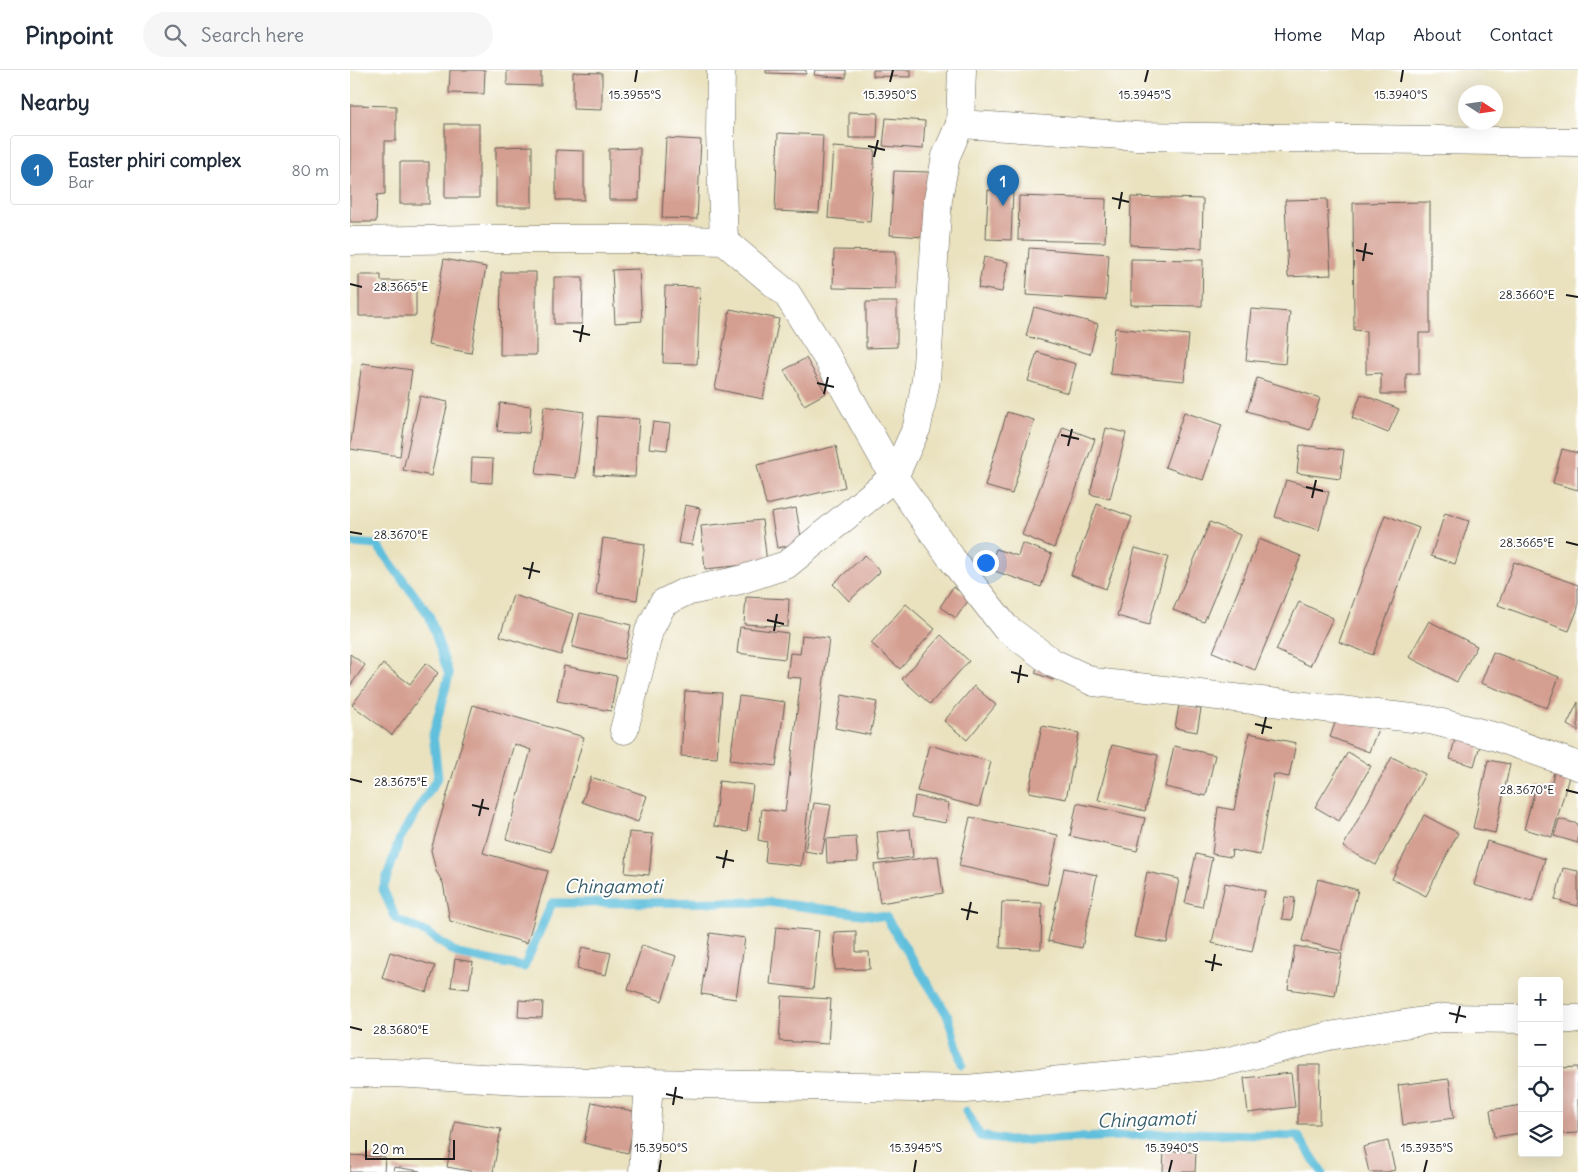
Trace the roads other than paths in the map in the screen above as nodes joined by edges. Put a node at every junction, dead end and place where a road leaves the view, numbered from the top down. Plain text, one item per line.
1 (721, 70) edge
2 (962, 70) edge
3 (960, 124) junction
4 (1578, 142) edge
5 (350, 241) edge
6 (724, 241) junction
7 (894, 477) junction
8 (624, 730) dead end
9 (1578, 766) edge
10 (1518, 1019) edge
11 (1563, 1019) edge
12 (1578, 1019) edge
13 (350, 1073) edge
14 (648, 1082) junction
15 (643, 1172) edge

1 - 6 street
2 - 3 street
3 - 4 street
3 - 7 street
5 - 6 street
6 - 7 street
7 - 8 street
7 - 9 street
10 - 14 street
11 - 12 street
13 - 14 street
14 - 15 street

